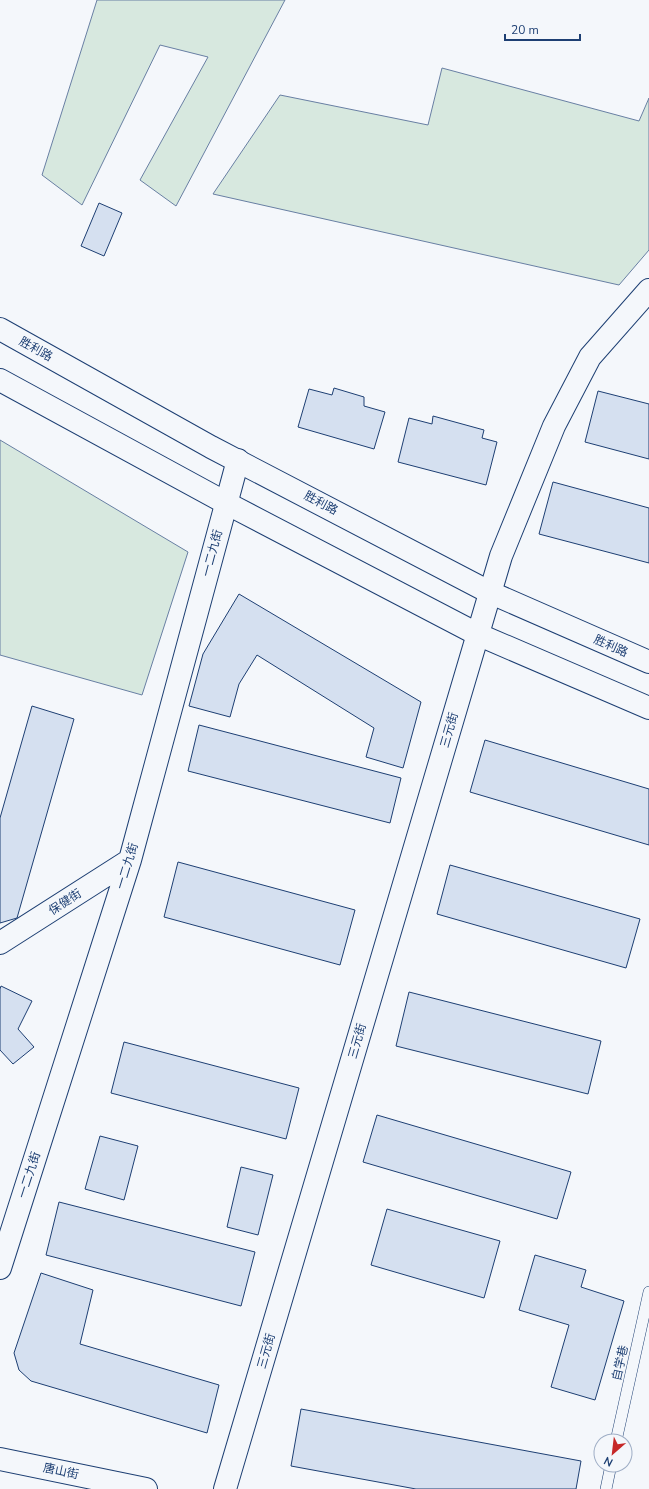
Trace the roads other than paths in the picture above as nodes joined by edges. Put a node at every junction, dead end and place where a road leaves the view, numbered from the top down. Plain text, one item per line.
1 (649, 290) edge
2 (0, 329) edge
3 (0, 380) edge
4 (238, 460) junction
5 (226, 503) junction
6 (489, 592) junction
7 (477, 634) junction
8 (649, 662) edge
9 (649, 708) edge
10 (130, 860) junction
11 (0, 943) edge
12 (0, 1268) edge
13 (649, 1292) edge
14 (618, 1433) edge
15 (0, 1459) edge
16 (609, 1473) edge
17 (146, 1489) edge
18 (225, 1489) edge
19 (606, 1489) edge

1 - 6 street, 三元街
2 - 4 street, 胜利路
3 - 5 street
4 - 5 street, 一二九街
4 - 6 street, 胜利路
5 - 7 street
5 - 10 street, 一二九街
6 - 7 street, 三元街
6 - 8 street, 胜利路
7 - 9 street
7 - 18 street, 三元街
10 - 11 street, 保健街
10 - 12 street, 一二九街
13 - 14 lane, 自学巷
15 - 17 street, 唐山街
16 - 19 lane

